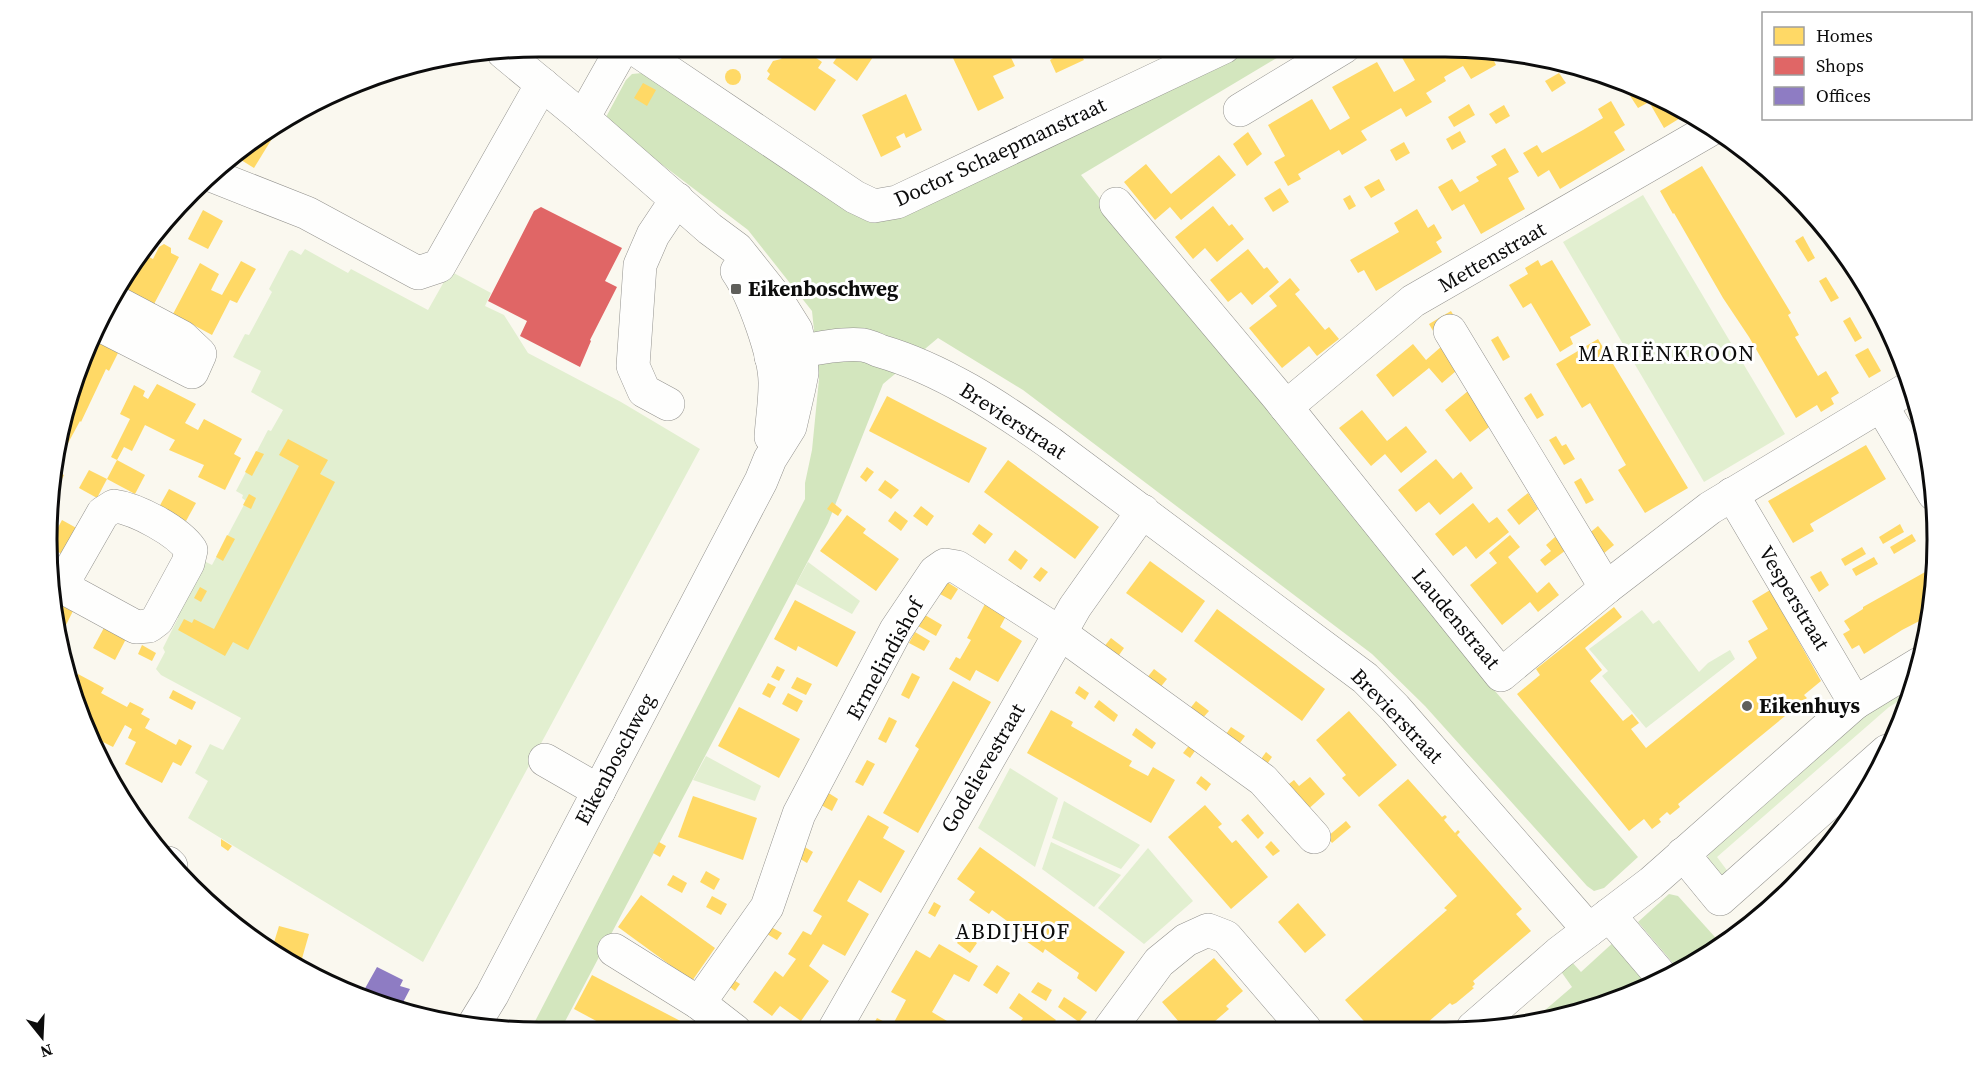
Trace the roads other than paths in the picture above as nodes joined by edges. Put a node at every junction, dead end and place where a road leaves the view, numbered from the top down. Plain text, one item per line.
1 (617, 57) edge
2 (647, 57) edge
3 (1203, 57) edge
4 (1327, 57) edge
5 (511, 58) edge
6 (542, 84) junction
7 (1240, 110) dead end
8 (583, 118) junction
9 (1705, 133) edge
10 (219, 179) edge
11 (676, 199) junction
12 (1116, 204) dead end
13 (119, 304) edge
14 (106, 328) edge
15 (1450, 331) dead end
16 (786, 355) junction
17 (1903, 392) edge
18 (668, 404) dead end
19 (1881, 405) junction
20 (1286, 407) junction
21 (1923, 475) edge
22 (1732, 494) junction
23 (1143, 511) junction
24 (1606, 588) junction
25 (1060, 633) junction
26 (1909, 670) edge
27 (1855, 703) junction
28 (545, 760) dead end
29 (1870, 766) edge
30 (599, 791) junction
31 (1314, 837) dead end
32 (1683, 854) junction
33 (1599, 922) junction
34 (614, 950) dead end
35 (1657, 973) edge
36 (699, 1003) junction
37 (479, 1018) edge
38 (1482, 1020) edge
39 (723, 1022) edge
40 (839, 1022) edge
41 (1115, 1022) edge
42 (1299, 1022) edge

1 - 8 street
2 - 3 street, Doctor Schaepmanstraat
4 - 7 street
5 - 6 street, Eikenboschweg
6 - 8 street, Eikenboschweg
6 - 10 street
8 - 11 street, Eikenboschweg
9 - 20 street, Mettenstraat
11 - 16 street, Eikenboschweg
11 - 18 street
12 - 20 street, Laudenstraat
13 - 14 street
15 - 24 street
16 - 23 street, Brevierstraat
16 - 30 street, Eikenboschweg
17 - 19 street, Laudenstraat
19 - 21 street
19 - 22 street, Laudenstraat
20 - 24 street, Laudenstraat
22 - 24 street, Laudenstraat
22 - 27 street, Vesperstraat
23 - 25 street, Godelievestraat
23 - 33 street, Brevierstraat
25 - 31 street, Ermelindishof
25 - 36 street, Ermelindishof
25 - 40 street, Godelievestraat
26 - 27 street
27 - 32 street
28 - 30 street
29 - 32 street
30 - 37 street, Eikenboschweg
32 - 33 street
33 - 35 street, Brevierstraat
33 - 38 street
34 - 36 street
36 - 39 street
41 - 42 street

